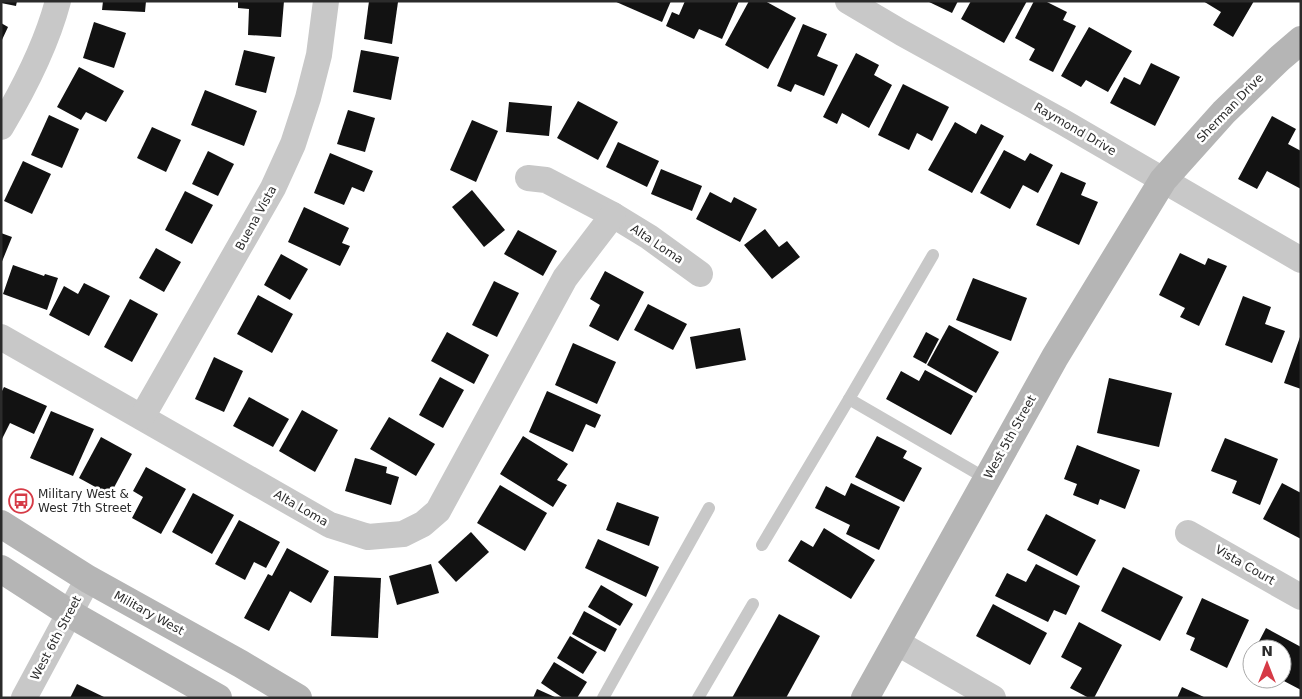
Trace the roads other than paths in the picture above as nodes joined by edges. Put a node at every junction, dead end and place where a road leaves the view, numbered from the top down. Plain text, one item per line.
1 (58, 1) edge
2 (326, 1) edge
3 (848, 1) edge
4 (1301, 40) edge
5 (1, 127) edge
6 (528, 178) dead end
7 (1164, 180) junction
8 (613, 215) junction
9 (933, 254) dead end
10 (1301, 260) edge
11 (700, 274) dead end
12 (1, 337) edge
13 (849, 400) junction
14 (142, 417) junction
15 (987, 479) junction
16 (709, 508) dead end
17 (1, 524) edge
18 (1188, 533) dead end
19 (762, 545) dead end
20 (6, 575) edge
21 (88, 579) junction
22 (1301, 597) edge
23 (753, 604) dead end
24 (69, 613) junction
25 (896, 642) junction
26 (24, 698) edge
27 (218, 698) edge
28 (298, 698) edge
29 (603, 698) edge
30 (698, 698) edge
31 (865, 698) edge
32 (993, 698) edge

1 - 5 street
2 - 14 street, Buena Vista
3 - 7 street, Raymond Drive
4 - 7 street, Sherman Drive
6 - 8 street, Alta Loma
7 - 10 street, Raymond Drive
7 - 15 street, West 5th Street
8 - 11 street, Alta Loma
8 - 14 street, Alta Loma
9 - 13 lane
12 - 14 street, Alta Loma
13 - 15 lane
13 - 19 lane
15 - 25 street, West 5th Street
16 - 29 lane
17 - 21 street, Military West
18 - 22 street, Vista Court
20 - 24 street
21 - 24 street, West 6th Street
21 - 28 street, Military West
23 - 30 lane
24 - 26 street, West 6th Street
24 - 27 street
25 - 31 street, West 5th Street
25 - 32 street

